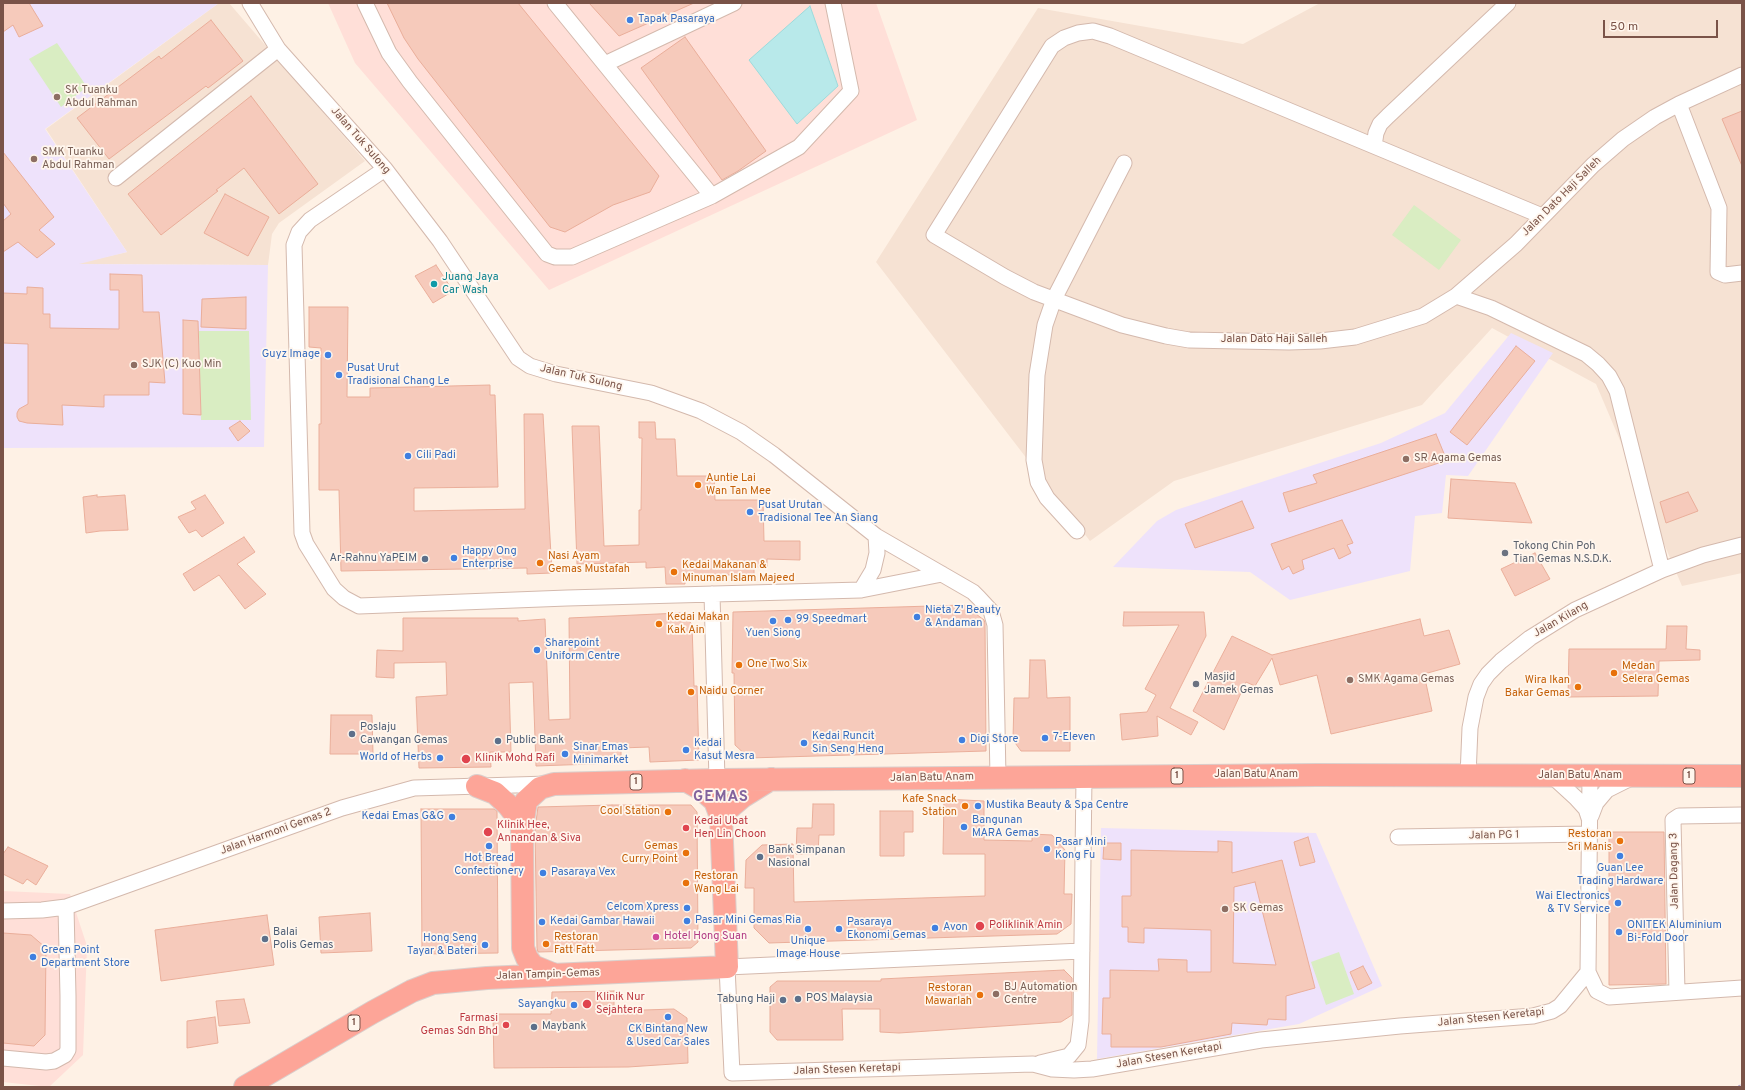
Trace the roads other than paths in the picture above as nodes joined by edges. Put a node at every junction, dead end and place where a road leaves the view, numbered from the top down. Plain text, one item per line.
1 (250, 3) edge
2 (365, 3) edge
3 (555, 3) edge
4 (734, 3) edge
5 (833, 3) edge
6 (1508, 3) edge
7 (278, 49) junction
8 (605, 64) junction
9 (1742, 75) edge
10 (1679, 104) junction
11 (1374, 146) junction
12 (1124, 163) dead end
13 (385, 169) junction
14 (116, 178) dead end
15 (712, 196) junction
16 (1542, 216) junction
17 (1742, 273) edge
18 (1456, 296) junction
19 (1054, 299) junction
20 (1077, 531) dead end
21 (876, 536) junction
22 (1742, 545) edge
23 (1662, 570) junction
24 (942, 574) junction
25 (861, 590) junction
26 (712, 594) junction
27 (1468, 776) junction
28 (1552, 776) junction
29 (1590, 776) junction
30 (1636, 776) junction
31 (1742, 776) edge
32 (998, 777) junction
33 (1084, 777) junction
34 (771, 779) junction
35 (685, 780) junction
36 (717, 780) junction
37 (554, 784) junction
38 (477, 786) junction
39 (1742, 815) edge
40 (721, 817) junction
41 (1590, 819) junction
42 (522, 828) junction
43 (1589, 834) junction
44 (1398, 837) dead end
45 (66, 907) junction
46 (3, 911) edge
47 (523, 948) junction
48 (1082, 951) junction
49 (727, 967) junction
50 (1588, 972) junction
51 (555, 975) junction
52 (487, 978) junction
53 (1742, 988) edge
54 (1677, 992) junction
55 (3, 1058) edge
56 (1033, 1064) junction
57 (245, 1087) edge

1 - 7 street, Jalan Tuk Sulong
2 - 15 street
3 - 8 street
4 - 8 street
5 - 15 street
6 - 11 street
7 - 13 street, Jalan Tuk Sulong
7 - 14 street
8 - 15 street
9 - 10 street, Jalan Dato Haji Salleh
10 - 16 street, Jalan Dato Haji Salleh
10 - 17 street
11 - 16 street
11 - 19 street, Jalan Dato Haji Salleh
12 - 19 street
13 - 21 street, Jalan Tuk Sulong
13 - 26 street
16 - 18 street, Jalan Dato Haji Salleh
18 - 19 street, Jalan Dato Haji Salleh
18 - 23 street
19 - 20 street
21 - 24 street, Jalan Tuk Sulong
21 - 25 street
22 - 23 street, Jalan Kilang
23 - 27 street, Jalan Kilang
24 - 25 street
24 - 32 street, Jalan Tuk Sulong
25 - 26 street
26 - 36 street
27 - 28 highway, Jalan Batu Anam / 1
27 - 33 highway, Jalan Batu Anam / 1
28 - 29 highway, Jalan Batu Anam / 1
28 - 41 street
29 - 30 highway, Jalan Batu Anam / 1
29 - 41 street
30 - 31 highway, Jalan Batu Anam / 1
30 - 41 street
32 - 33 highway, Jalan Batu Anam / 1
32 - 34 highway, Jalan Batu Anam / 1
33 - 48 street
34 - 36 highway, 1
34 - 40 highway
35 - 36 highway, 1
35 - 37 highway, 1
35 - 40 highway
37 - 38 street, Jalan Harmoni Gemas 2
37 - 42 highway, 1
38 - 42 highway
38 - 45 street, Jalan Harmoni Gemas 2
39 - 54 street, Jalan Dagang 3
40 - 49 highway
41 - 43 street
42 - 47 highway, 1
43 - 44 street, Jalan PG 1
43 - 50 street
45 - 46 street, Jalan Harmoni Gemas 2
45 - 55 street
47 - 51 highway
47 - 52 highway, 1
48 - 49 street
48 - 56 street
49 - 51 highway, Jalan Tampin-Gemas / 1
49 - 56 street, Jalan Stesen Keretapi
50 - 54 street
50 - 56 street, Jalan Stesen Keretapi
51 - 52 highway, Jalan Tampin-Gemas / 1
52 - 57 highway, Jalan Tampin-Gemas / 1
53 - 54 street

